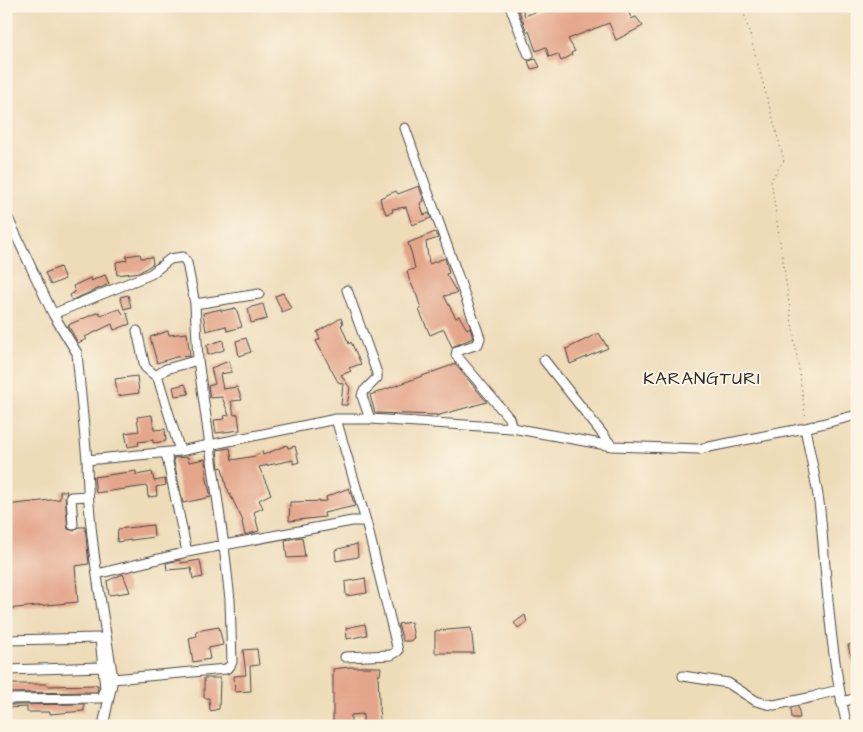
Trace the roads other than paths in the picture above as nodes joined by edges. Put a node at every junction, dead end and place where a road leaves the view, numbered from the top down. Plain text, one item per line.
1 (510, 6) edge
2 (529, 55) dead end
3 (405, 128) dead end
4 (6, 214) edge
5 (346, 290) dead end
6 (259, 294) dead end
7 (195, 304) junction
8 (53, 314) junction
9 (137, 331) dead end
10 (198, 360) junction
11 (544, 360) dead end
12 (156, 376) junction
13 (857, 414) edge
14 (336, 419) junction
15 (370, 419) junction
16 (512, 428) junction
17 (806, 428) junction
18 (210, 445) junction
19 (612, 446) junction
20 (180, 451) junction
21 (166, 453) junction
22 (87, 460) junction
23 (88, 496) junction
24 (366, 521) junction
25 (74, 525) dead end
26 (224, 546) junction
27 (187, 552) junction
28 (97, 574) junction
29 (6, 640) edge
30 (345, 657) dead end
31 (103, 667) junction
32 (6, 670) edge
33 (683, 676) dead end
34 (110, 685) junction
35 (839, 690) junction
36 (857, 698) edge
37 (6, 699) edge
38 (841, 702) junction
39 (103, 726) edge
40 (847, 726) edge

1 - 2 street
3 - 16 street
4 - 8 street
5 - 15 street
6 - 7 street
7 - 8 street
7 - 10 street
8 - 22 street
9 - 12 street
10 - 12 street
10 - 18 street
11 - 19 street
12 - 20 street
13 - 17 street
14 - 15 street
14 - 18 street
14 - 24 street
15 - 16 street
16 - 19 street
17 - 19 street
17 - 35 street
18 - 20 street
18 - 26 street
20 - 21 street
21 - 22 street
21 - 27 street
22 - 23 street
23 - 25 street
23 - 28 street
24 - 26 street
24 - 30 street
26 - 27 street
26 - 34 street
27 - 28 street
28 - 34 street
29 - 31 street
31 - 32 street
31 - 34 street
33 - 35 street
34 - 37 street
34 - 39 street
35 - 38 street
36 - 38 street
38 - 40 street

